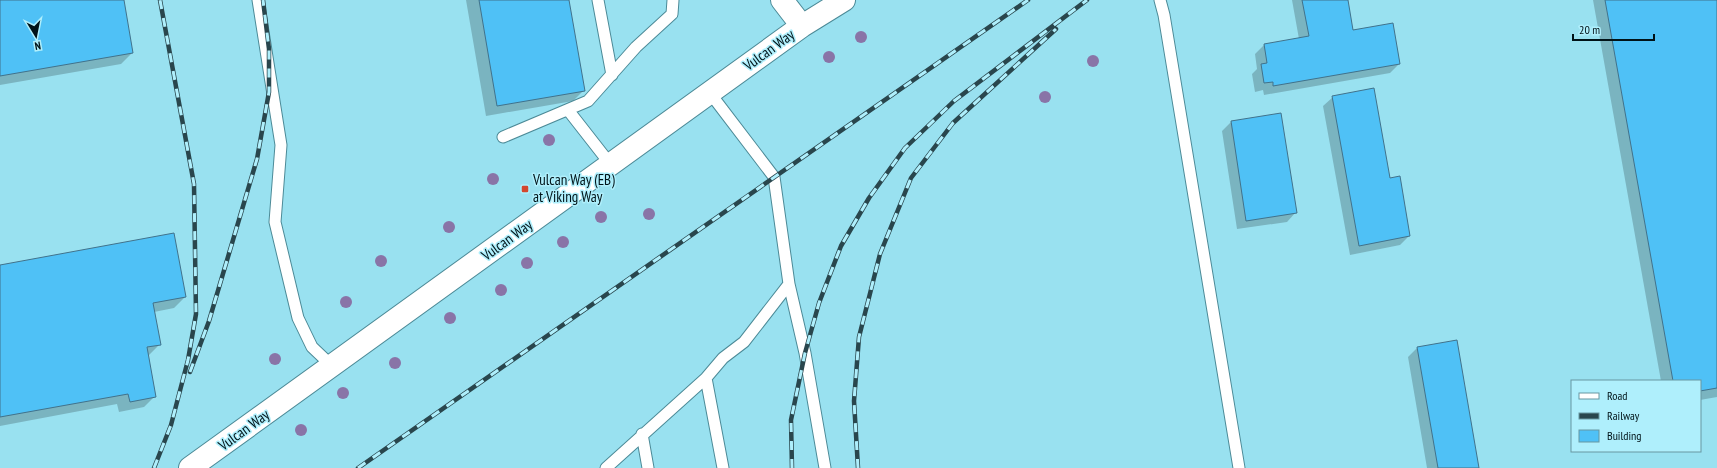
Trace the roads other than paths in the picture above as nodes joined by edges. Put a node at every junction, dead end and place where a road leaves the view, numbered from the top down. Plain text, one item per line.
1 (258, 0) edge
2 (598, 0) edge
3 (673, 0) edge
4 (782, 0) edge
5 (844, 0) edge
6 (1160, 0) edge
7 (802, 26) junction
8 (612, 75) junction
9 (710, 93) junction
10 (568, 110) junction
11 (503, 137) dead end
12 (611, 165) junction
13 (789, 284) junction
14 (332, 366) junction
15 (706, 378) junction
16 (642, 434) junction
17 (190, 468) edge
18 (606, 468) edge
19 (648, 468) edge
20 (723, 468) edge
21 (825, 468) edge
22 (1239, 468) edge

1 - 14 lane
2 - 8 lane
3 - 8 lane
4 - 7 street
5 - 7 street, Vulcan Way
6 - 22 lane
7 - 9 street, Vulcan Way
8 - 10 lane
9 - 12 street, Vulcan Way
9 - 13 lane
10 - 11 lane
10 - 12 lane
12 - 14 street, Vulcan Way
13 - 15 lane
13 - 21 lane
14 - 17 street, Vulcan Way
15 - 16 lane
15 - 20 lane
16 - 18 lane
16 - 19 lane

